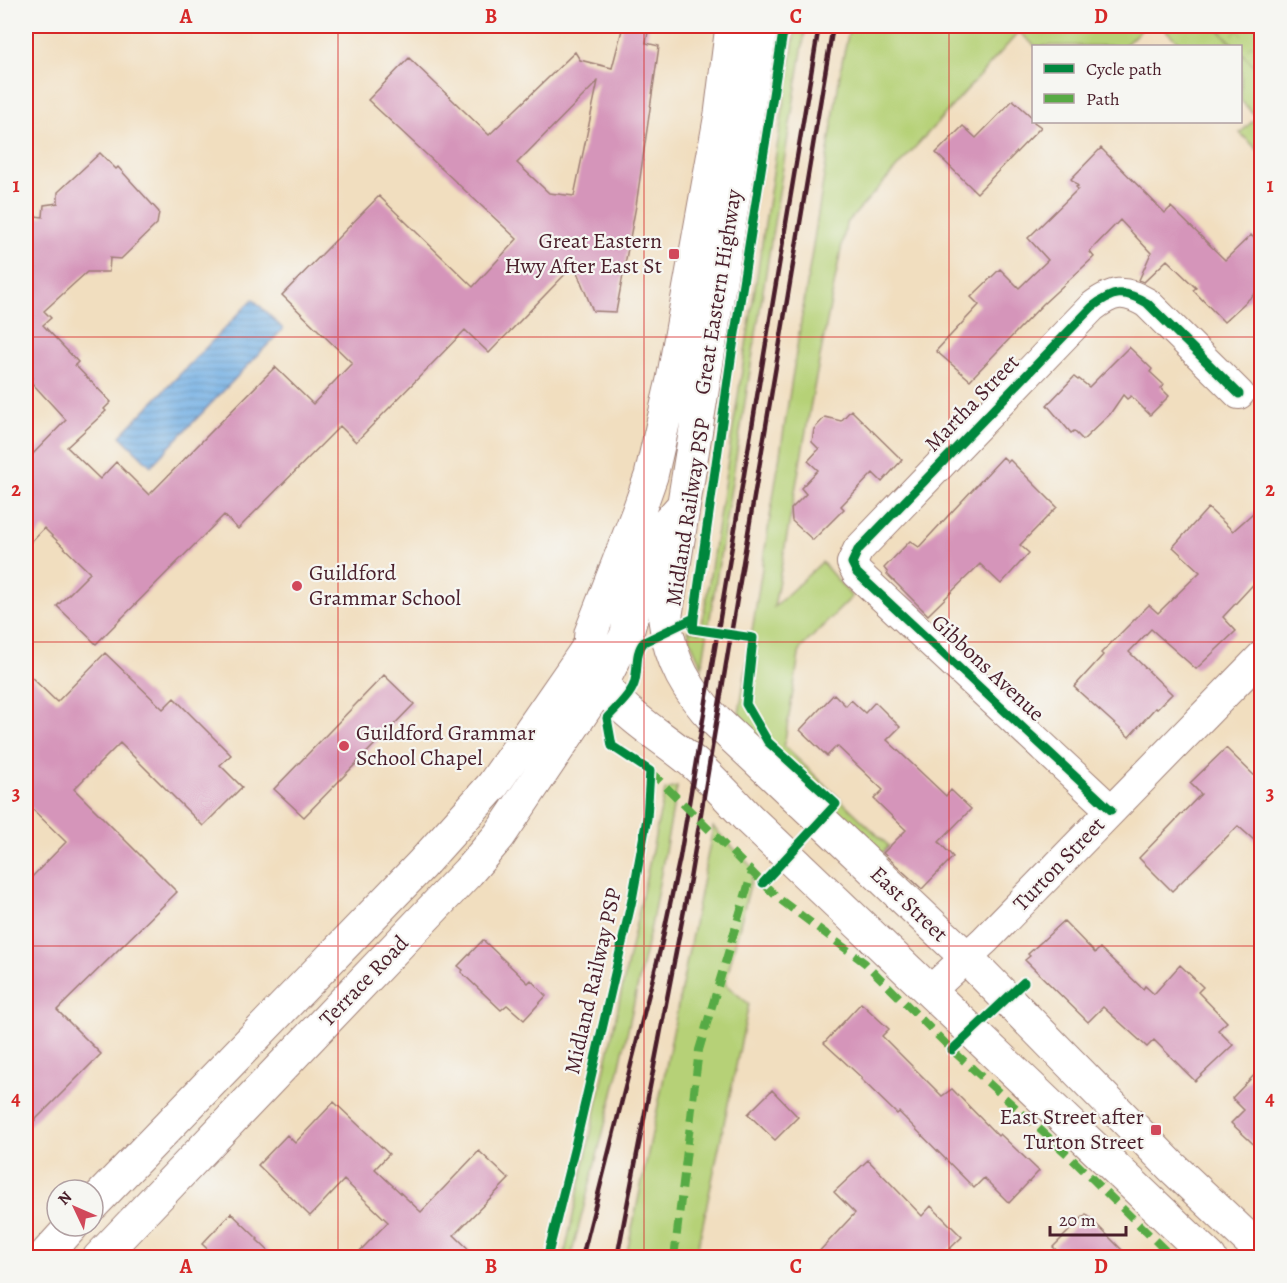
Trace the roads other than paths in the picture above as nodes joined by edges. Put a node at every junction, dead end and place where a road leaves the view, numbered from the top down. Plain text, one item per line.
1 (732, 26) edge
2 (761, 26) edge
3 (1239, 394) dead end
4 (681, 508) junction
5 (858, 550) joint
6 (590, 645) junction
7 (1262, 656) edge
8 (602, 682) junction
9 (1111, 810) junction
10 (966, 957) junction
11 (930, 991) junction
12 (105, 1192) edge
13 (61, 1238) edge
14 (1262, 1252) edge
15 (43, 1257) edge
16 (99, 1257) edge
17 (1210, 1257) edge

1 - 6 main road, Great Eastern Highway
2 - 4 main road, Great Eastern Highway
3 - 5 street, Martha Street
4 - 8 main road
4 - 10 main road, East Street
5 - 9 street, Gibbons Avenue
6 - 8 main road
6 - 12 main road, Terrace Road
7 - 9 street, Turton Street
8 - 11 main road
8 - 16 main road, Terrace Road
9 - 10 street, Turton Street
10 - 11 street, Turton Street
10 - 14 main road, East Street
11 - 17 main road
13 - 15 main road

